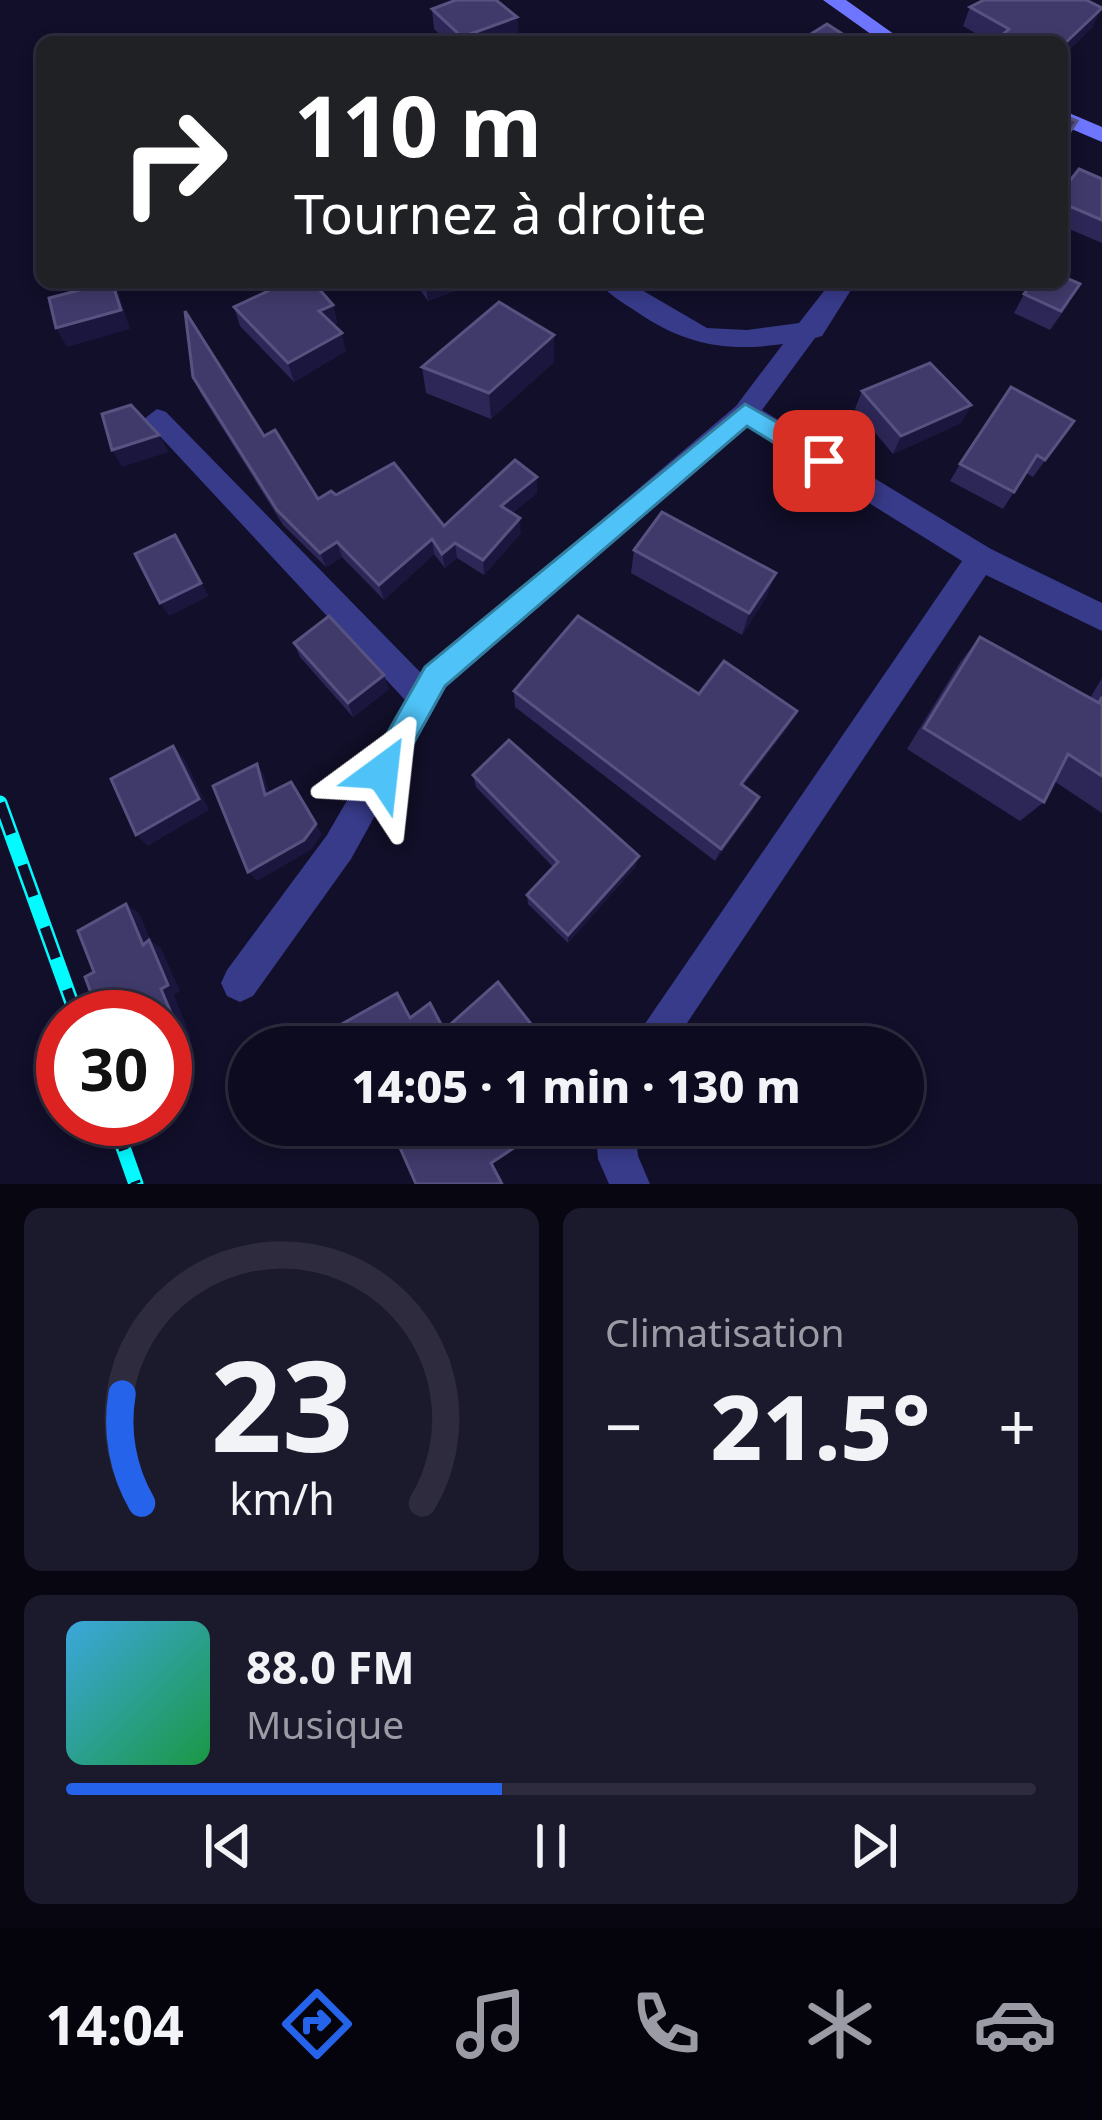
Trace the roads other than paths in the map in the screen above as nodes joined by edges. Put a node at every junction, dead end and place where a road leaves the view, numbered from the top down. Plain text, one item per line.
1 (833, 0) edge
2 (886, 36) edge
3 (1068, 120) edge
4 (1102, 135) edge
5 (620, 288) edge
6 (840, 288) edge
7 (813, 330) junction
8 (745, 413) junction
9 (157, 419) dead end
10 (981, 558) junction
11 (1102, 618) edge
12 (424, 698) junction
13 (240, 982) dead end
14 (662, 1026) edge
15 (617, 1146) edge
16 (630, 1184) edge

1 - 2 street
3 - 4 street
5 - 7 street
6 - 7 street
7 - 8 street
8 - 10 street
8 - 12 street
9 - 12 street
10 - 11 street
10 - 14 street
12 - 13 street
15 - 16 street

